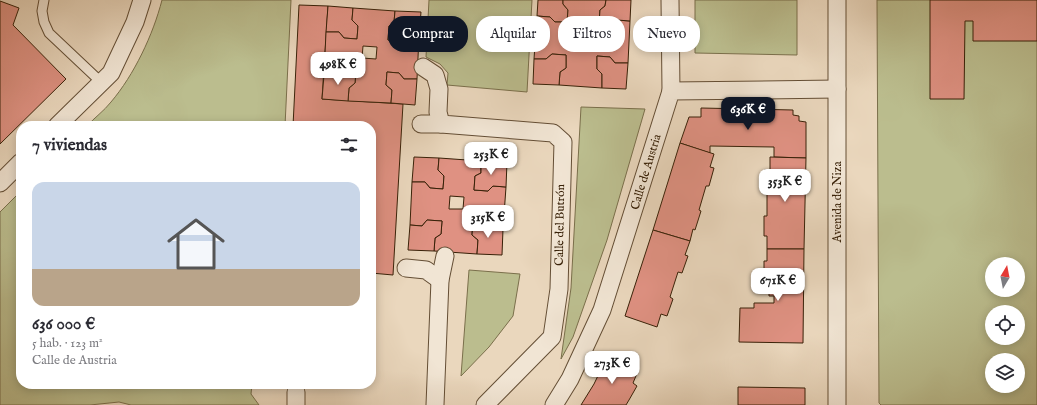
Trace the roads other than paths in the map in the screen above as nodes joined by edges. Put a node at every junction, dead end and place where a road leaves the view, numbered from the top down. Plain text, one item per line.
1 (44, 0) edge
2 (142, 0) edge
3 (670, 0) edge
4 (837, 0) edge
5 (423, 67) dead end
6 (102, 83) junction
7 (837, 90) junction
8 (671, 91) junction
9 (62, 121) edge
10 (422, 124) dead end
11 (441, 124) junction
12 (16, 167) edge
13 (0, 183) edge
14 (445, 256) dead end
15 (406, 268) dead end
16 (440, 280) junction
17 (435, 405) edge
18 (485, 405) edge
19 (554, 405) edge
20 (837, 405) edge

1 - 6 lane
2 - 6 street
3 - 8 street, Calle de Austria
4 - 7 street, Avenida de Niza
5 - 11 street
6 - 9 street
7 - 8 street
7 - 20 street, Avenida de Niza
8 - 19 street, Calle de Austria
10 - 11 street, Calle del Butrón
11 - 18 street, Calle del Butrón
12 - 13 street
14 - 16 street
15 - 16 street
16 - 17 street

